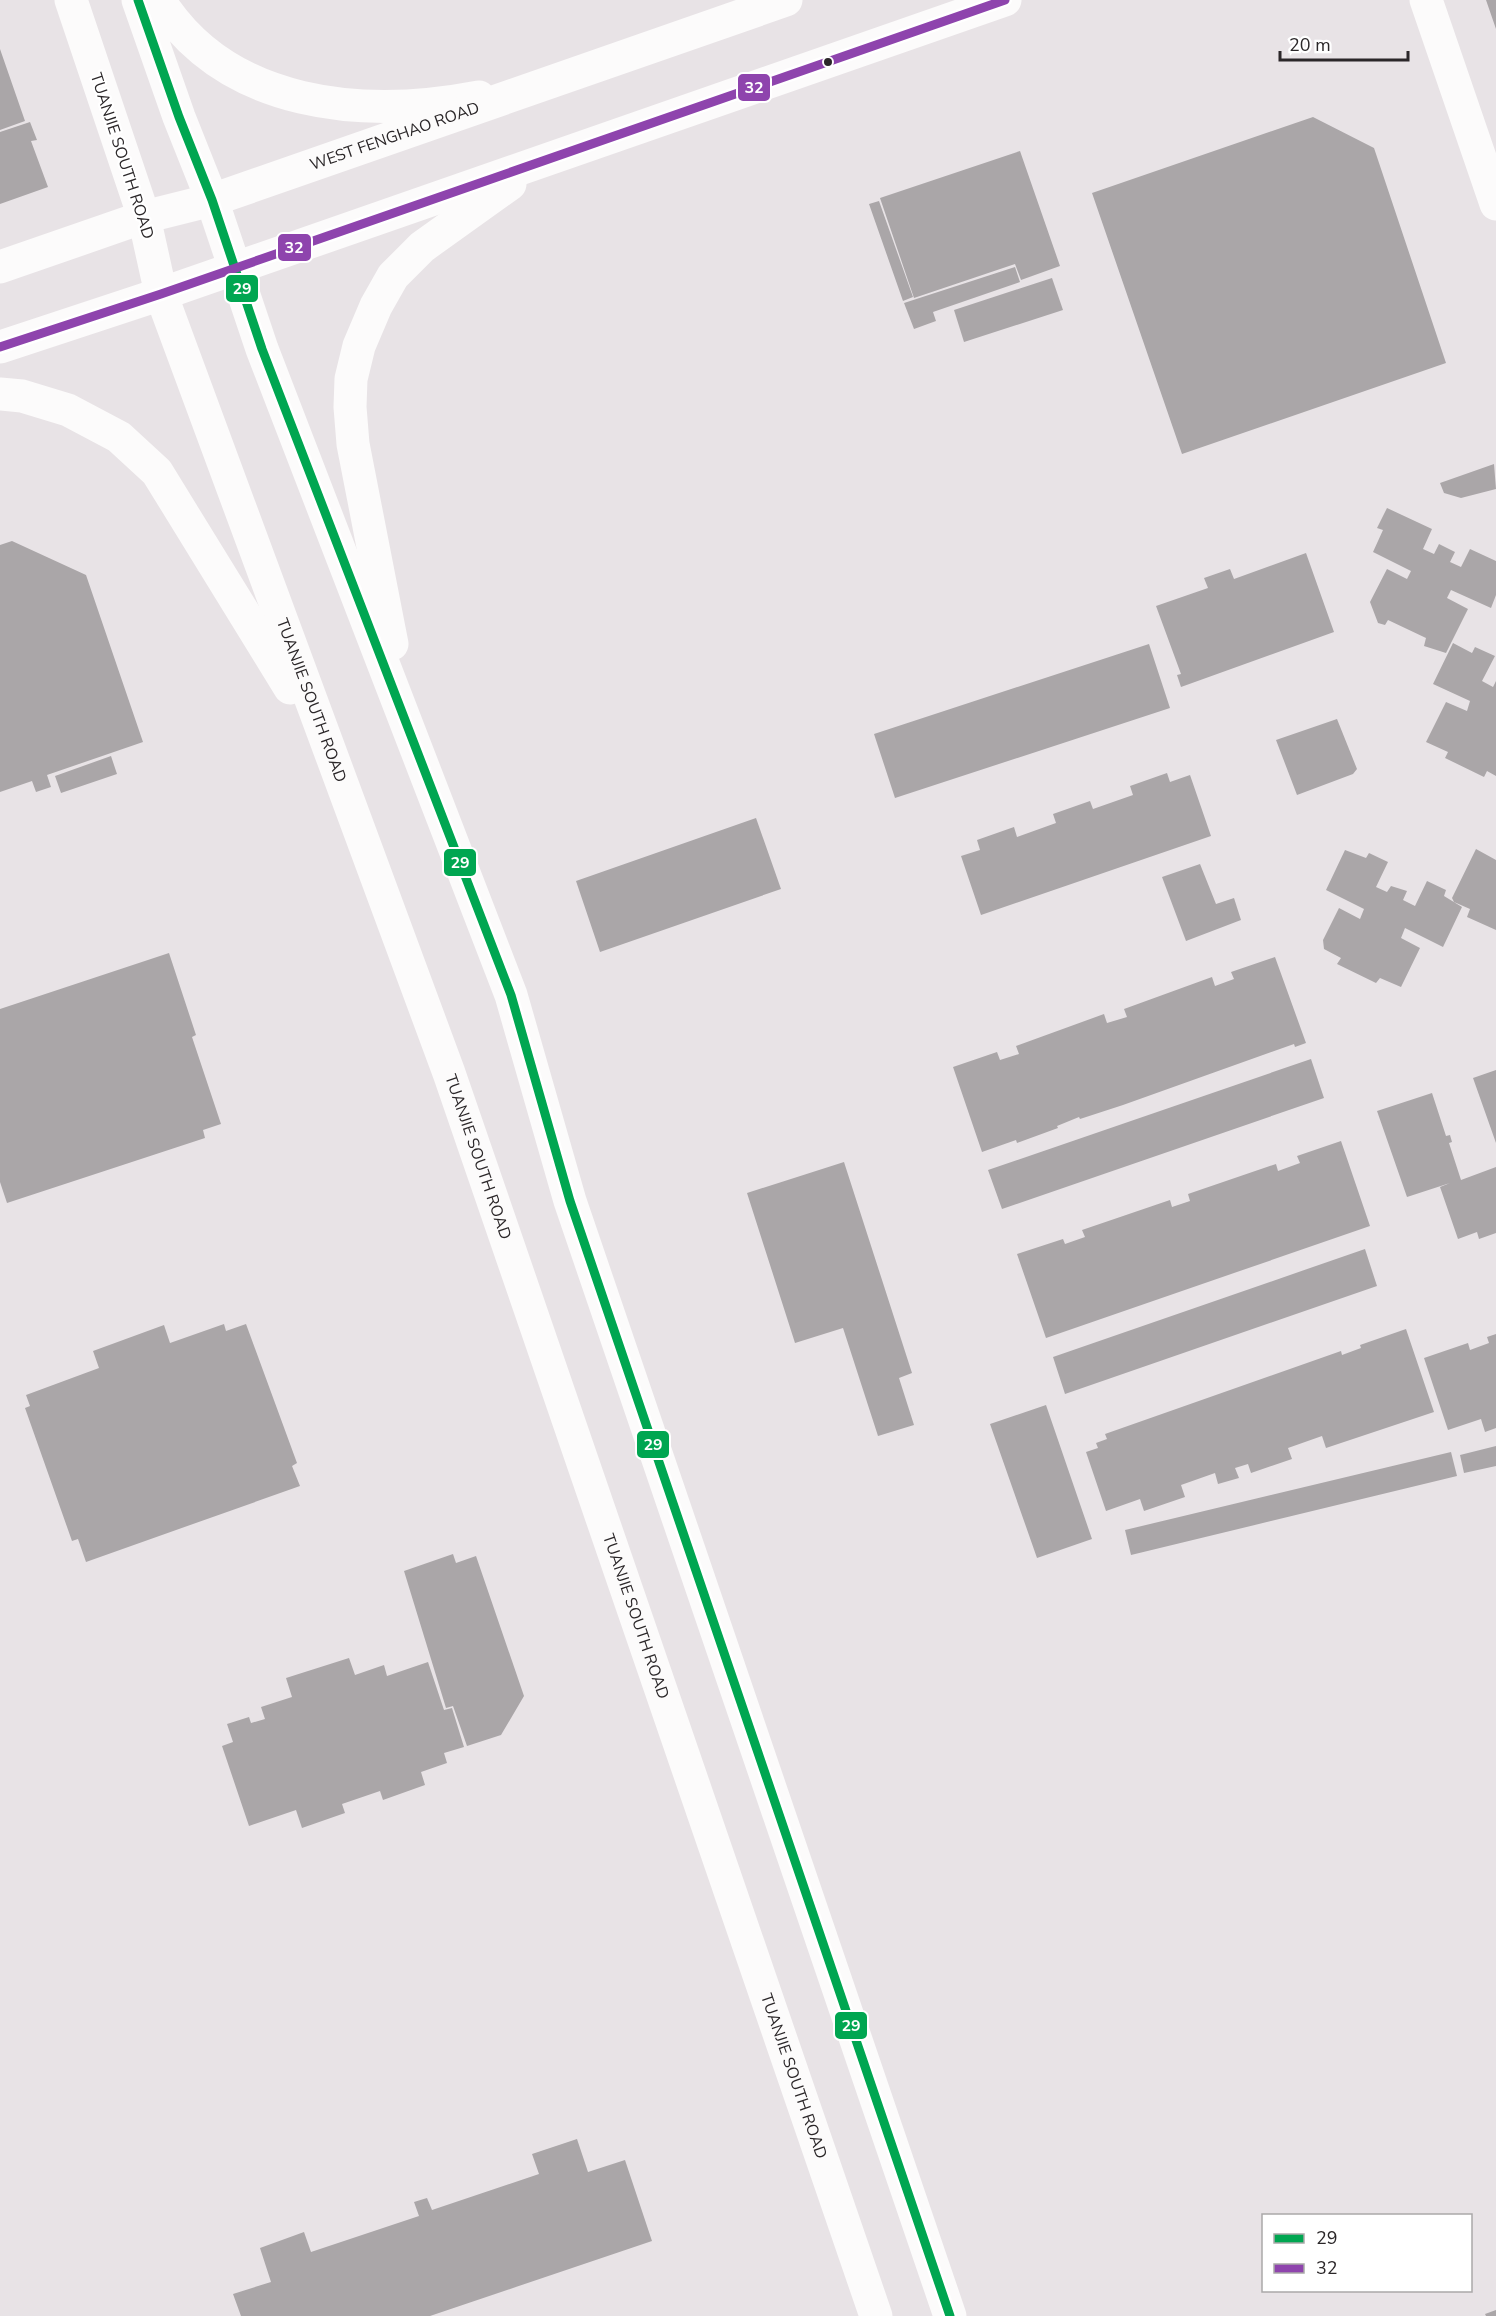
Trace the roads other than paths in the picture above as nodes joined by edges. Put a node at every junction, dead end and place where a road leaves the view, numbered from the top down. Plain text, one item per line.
1 (70, 0) edge
2 (138, 0) edge
3 (159, 0) edge
4 (786, 0) edge
5 (1005, 0) edge
6 (1426, 0) edge
7 (539, 85) junction
8 (590, 145) junction
9 (212, 200) junction
10 (1496, 204) edge
11 (144, 217) junction
12 (0, 267) edge
13 (234, 267) junction
14 (161, 294) junction
15 (0, 347) edge
16 (0, 394) edge
17 (409, 731) junction
18 (329, 751) junction
19 (876, 2316) edge
20 (950, 2316) edge

1 - 11 main road, TUANJIE SOUTH ROAD
2 - 9 main road
3 - 7 main road
4 - 7 main road, WEST FENGHAO ROAD
5 - 8 main road
6 - 10 main road
7 - 9 main road, WEST FENGHAO ROAD
8 - 13 main road
8 - 17 main road
9 - 11 main road, WEST FENGHAO ROAD
9 - 13 main road
11 - 12 main road, WEST FENGHAO ROAD
11 - 14 main road, TUANJIE SOUTH ROAD
13 - 14 main road
13 - 17 main road
14 - 15 main road
14 - 18 main road, TUANJIE SOUTH ROAD
16 - 18 main road
17 - 20 main road
18 - 19 main road, TUANJIE SOUTH ROAD

